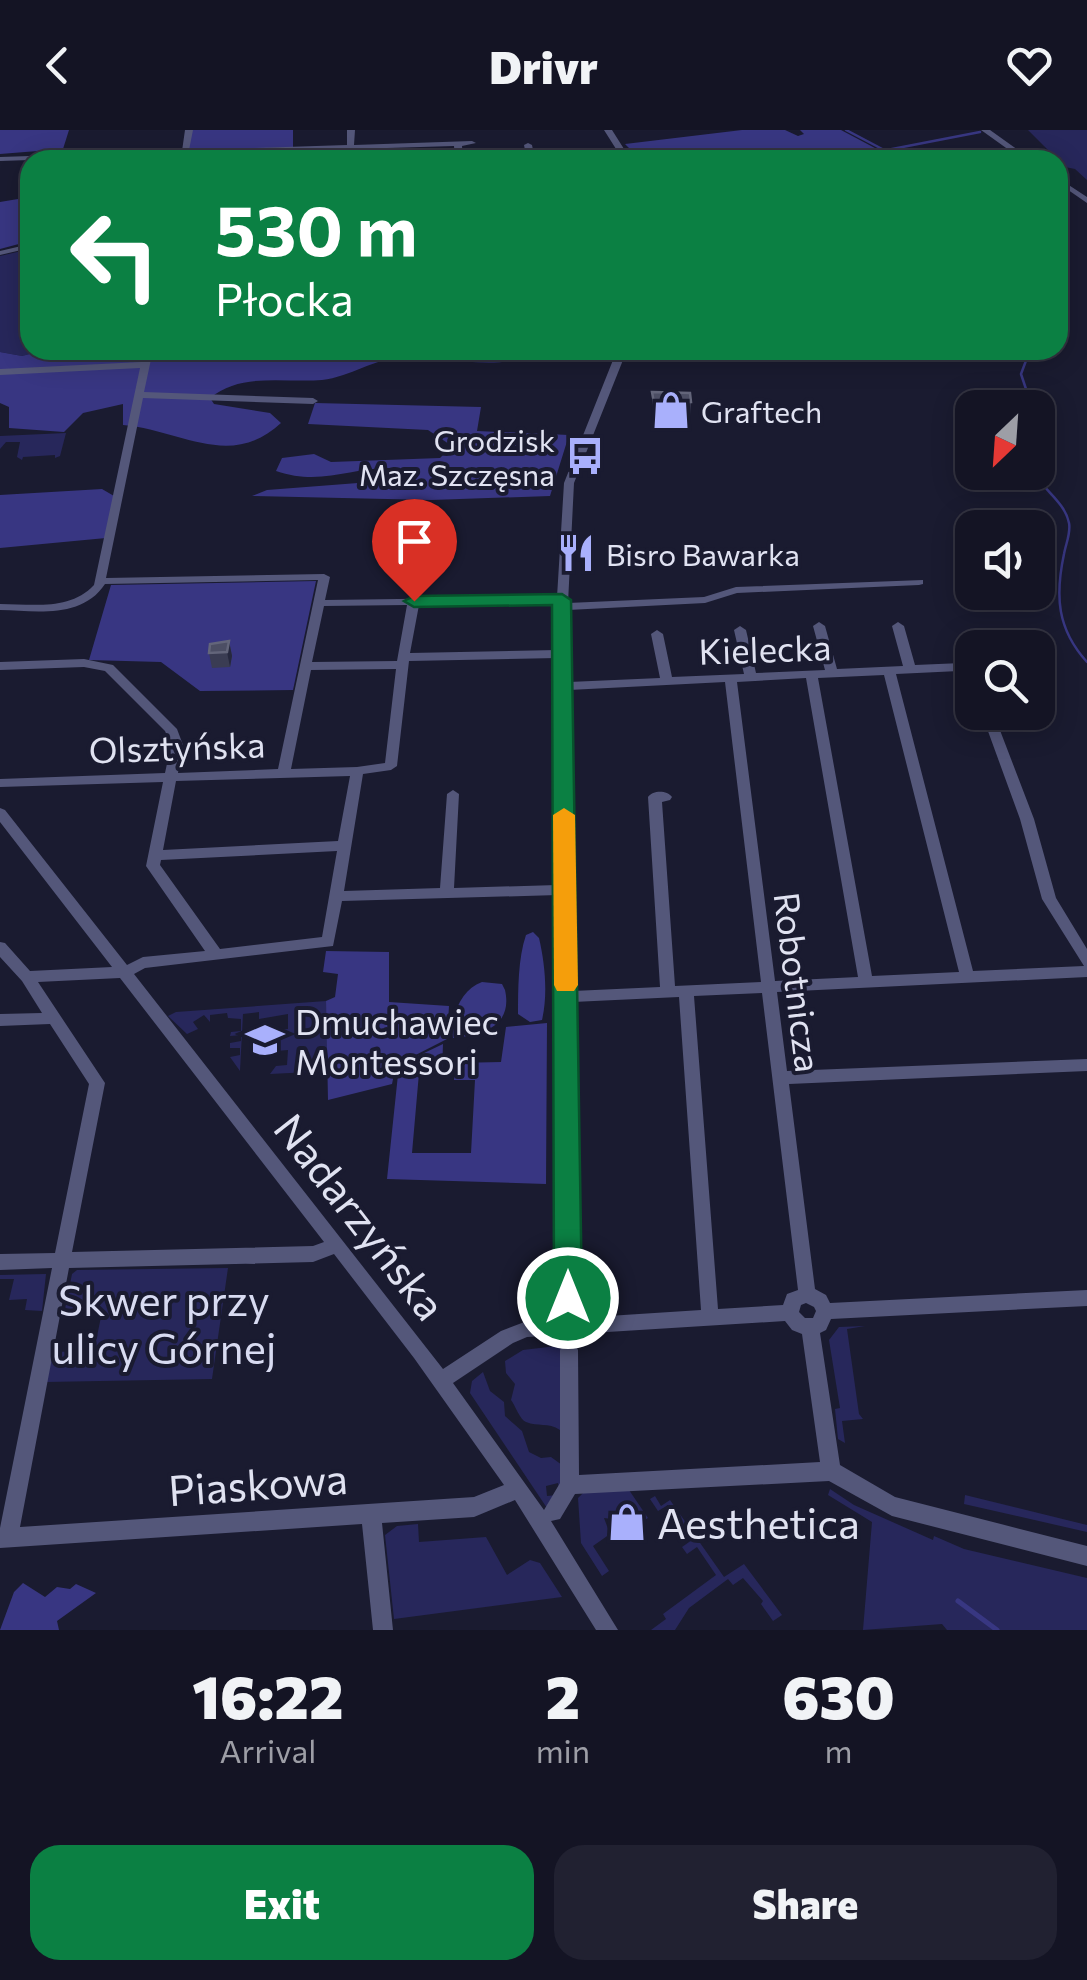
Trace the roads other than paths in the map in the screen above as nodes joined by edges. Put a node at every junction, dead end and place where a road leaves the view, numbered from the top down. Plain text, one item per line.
1 (351, 130) edge
2 (984, 130) edge
3 (472, 142) dead end
4 (458, 145) junction
5 (528, 145) dead end
6 (350, 146) junction
7 (317, 150) edge
8 (350, 150) edge
9 (459, 150) edge
10 (529, 150) edge
11 (1013, 150) edge
12 (146, 360) edge
13 (618, 360) edge
14 (145, 365) junction
15 (0, 372) edge
16 (138, 395) junction
17 (314, 400) dead end
18 (102, 580) junction
19 (918, 582) dead end
20 (414, 601) junction
21 (319, 602) junction
22 (562, 603) junction
23 (0, 607) edge
24 (819, 626) dead end
25 (898, 626) dead end
26 (740, 630) dead end
27 (656, 634) dead end
28 (562, 654) junction
29 (402, 661) junction
30 (0, 666) edge
31 (306, 666) junction
32 (910, 669) junction
33 (889, 670) junction
34 (955, 671) edge
35 (832, 673) junction
36 (810, 674) junction
37 (751, 676) junction
38 (730, 677) junction
39 (666, 679) junction
40 (564, 686) junction
41 (994, 730) edge
42 (356, 771) junction
43 (284, 772) junction
44 (171, 778) junction
45 (0, 783) edge
46 (453, 794) dead end
47 (665, 797) dead end
48 (0, 813) edge
49 (343, 846) junction
50 (154, 855) junction
51 (564, 890) junction
52 (447, 894) junction
53 (335, 896) junction
54 (0, 948) edge
55 (216, 955) junction
56 (1087, 961) edge
57 (1087, 971) edge
58 (125, 972) junction
59 (27, 976) junction
60 (967, 976) junction
61 (866, 982) junction
62 (769, 988) junction
63 (677, 992) junction
64 (566, 997) junction
65 (55, 1018) junction
66 (0, 1020) edge
67 (1087, 1065) edge
68 (781, 1078) junction
69 (336, 1246) junction
70 (62, 1260) junction
71 (0, 1262) edge
72 (806, 1294) junction
73 (1087, 1298) edge
74 (825, 1311) junction
75 (790, 1313) junction
76 (710, 1317) junction
77 (568, 1325) junction
78 (810, 1328) junction
79 (569, 1350) dead end
80 (441, 1381) junction
81 (830, 1471) junction
82 (570, 1486) junction
83 (518, 1489) junction
84 (553, 1512) dead end
85 (371, 1514) junction
86 (4, 1538) edge
87 (1087, 1556) edge
88 (382, 1630) edge
89 (608, 1630) edge

1 - 6 street
2 - 11 street
3 - 4 street
4 - 6 street
4 - 9 street
5 - 10 street
6 - 7 street
6 - 8 street
12 - 14 street
13 - 22 street
14 - 15 street
14 - 16 street
16 - 17 street
16 - 18 street
18 - 21 street
18 - 23 street
19 - 22 street
20 - 21 street
20 - 22 street
20 - 29 street
21 - 31 street
22 - 28 street
24 - 35 street
25 - 32 street
26 - 37 street
27 - 39 street
28 - 29 street
28 - 40 street
29 - 31 street
29 - 42 street
30 - 44 street
31 - 43 street
32 - 33 street, Kielecka
32 - 34 street, Kielecka
33 - 35 street, Kielecka
33 - 60 street
35 - 36 street, Kielecka
36 - 37 street, Kielecka
36 - 61 street
37 - 38 street, Kielecka
38 - 39 street, Kielecka
38 - 62 street, Robotnicza
39 - 40 street, Kielecka
40 - 51 street
41 - 56 street
42 - 43 street, Olsztyńska
42 - 49 street
43 - 44 street, Olsztyńska
44 - 45 street, Olsztyńska
44 - 50 street
46 - 52 street
47 - 63 street
48 - 58 street, Nadarzyńska
49 - 50 street
49 - 53 street
50 - 55 street
51 - 52 street
51 - 64 street
52 - 53 street
53 - 55 street
54 - 59 street
55 - 58 street
57 - 60 street
58 - 59 street
58 - 69 street, Nadarzyńska
59 - 65 street
60 - 61 street
61 - 62 street
62 - 63 street
62 - 68 street, Robotnicza
63 - 64 street
63 - 76 street
64 - 77 street
65 - 66 street
65 - 70 street
67 - 68 street
68 - 72 street, Robotnicza
69 - 70 street
69 - 80 street, Nadarzyńska
70 - 71 street
70 - 86 street
72 - 74 street
72 - 75 street
73 - 74 street
74 - 78 street
75 - 76 street
75 - 78 street
76 - 77 street
77 - 80 street
78 - 81 street
79 - 82 street
80 - 83 street, Nadarzyńska
81 - 82 street
81 - 87 street
82 - 84 street
83 - 85 street, Piaskowa
83 - 89 street, Nadarzyńska
85 - 86 street, Piaskowa
85 - 88 street

